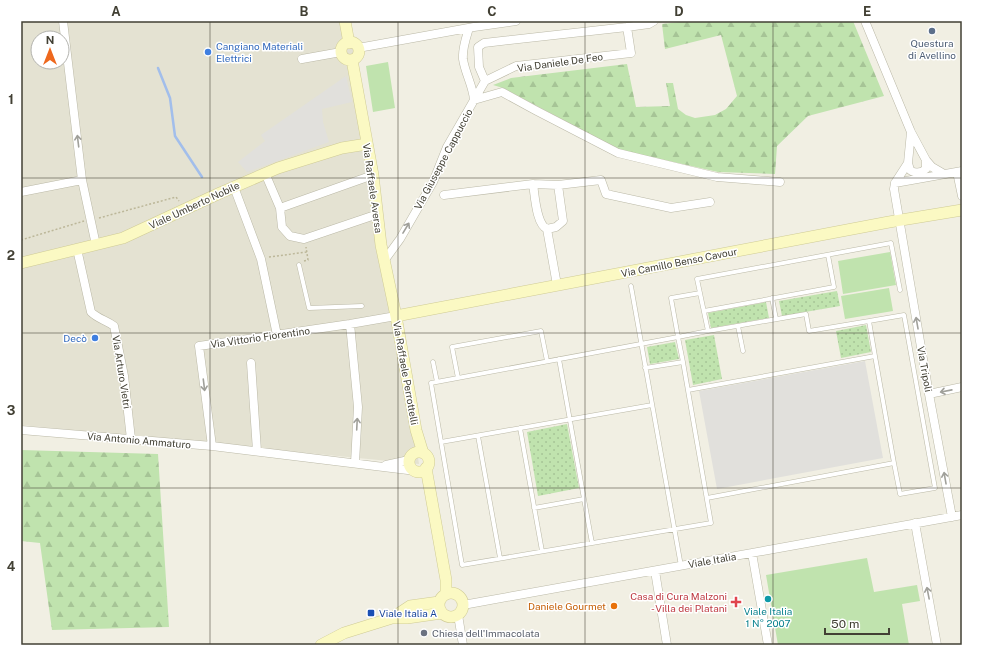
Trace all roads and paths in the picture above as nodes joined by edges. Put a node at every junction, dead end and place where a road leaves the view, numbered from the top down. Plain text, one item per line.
1 (63, 21) edge
2 (345, 21) edge
3 (516, 21) edge
4 (654, 21) edge
5 (865, 21) edge
6 (627, 27) junction
7 (469, 28) junction
8 (354, 46) junction
9 (341, 52) junction
10 (302, 58) dead end
11 (352, 60) junction
12 (485, 81) junction
13 (474, 100) junction
14 (911, 132) junction
15 (367, 144) junction
16 (926, 160) junction
17 (908, 163) junction
18 (959, 172) edge
19 (944, 174) junction
20 (373, 175) junction
21 (267, 178) junction
22 (82, 180) junction
23 (780, 182) dead end
24 (895, 183) junction
25 (533, 184) junction
26 (558, 185) junction
27 (234, 187) junction
28 (21, 192) edge
29 (444, 195) dead end
30 (962, 196) edge
31 (710, 202) dead end
32 (280, 208) junction
33 (184, 209) junction
34 (962, 210) edge
35 (378, 214) junction
36 (90, 219) junction
37 (900, 221) junction
38 (547, 229) junction
39 (304, 239) junction
40 (21, 240) edge
41 (96, 245) junction
42 (77, 249) junction
43 (307, 252) junction
44 (828, 255) junction
45 (261, 259) junction
46 (308, 260) dead end
47 (384, 260) junction
48 (21, 262) edge
49 (300, 265) dead end
50 (557, 285) junction
51 (631, 286) dead end
52 (900, 290) dead end
53 (700, 292) junction
54 (772, 298) junction
55 (362, 306) dead end
56 (704, 311) junction
57 (396, 316) junction
58 (776, 319) junction
59 (869, 321) junction
60 (350, 324) junction
61 (738, 326) junction
62 (708, 331) junction
63 (277, 335) junction
64 (678, 337) junction
65 (641, 344) junction
66 (743, 350) dead end
67 (875, 356) junction
68 (559, 359) junction
69 (547, 361) junction
70 (434, 362) dead end
71 (683, 362) junction
72 (251, 363) dead end
73 (645, 368) junction
74 (458, 378) junction
75 (437, 382) junction
76 (962, 387) edge
77 (688, 390) junction
78 (929, 394) junction
79 (652, 405) junction
80 (570, 420) junction
81 (520, 428) junction
82 (21, 430) edge
83 (478, 436) junction
84 (130, 438) junction
85 (441, 442) junction
86 (212, 446) junction
87 (257, 451) junction
88 (416, 455) junction
89 (355, 463) junction
90 (894, 463) junction
91 (384, 466) junction
92 (421, 470) junction
93 (707, 498) junction
94 (584, 499) junction
95 (534, 508) junction
96 (962, 515) edge
97 (952, 516) junction
98 (915, 523) junction
99 (675, 529) junction
100 (592, 543) junction
101 (542, 551) junction
102 (752, 553) junction
103 (500, 558) junction
104 (681, 566) junction
105 (655, 571) junction
106 (443, 603) junction
107 (460, 610) junction
108 (321, 645) edge
109 (463, 645) edge
110 (666, 645) edge
111 (768, 645) edge
112 (937, 645) edge

22 -> 1 street
2 - 8 main road
3 - 7 street
4 - 6 street
5 - 14 street
6 - 12 street, Via Daniele De Feo
6 - 12 street
7 - 8 street
7 - 13 street, Via Giuseppe Cappuccio
8 - 9 main road
8 - 11 main road
9 - 10 street
9 - 11 main road
11 - 15 main road, Via Raffaele Aversa
12 - 13 street
13 - 23 street
47 -> 13 street, Via Giuseppe Cappuccio
14 - 16 street
14 - 17 street
15 - 20 main road, Via Raffaele Aversa
15 - 21 main road, Viale Umberto Nobile
16 - 17 street
16 - 19 street
17 - 24 street
18 - 19 street
18 - 30 street
19 - 24 street
20 - 32 street
20 - 35 main road, Via Raffaele Aversa
21 - 27 main road, Viale Umberto Nobile
21 - 32 street
22 - 28 street
22 - 36 street
24 - 37 street, Via Tripoli
25 - 26 street
25 - 29 street
25 - 38 street
26 - 31 street
26 - 38 street
27 - 33 main road, Viale Umberto Nobile
27 - 45 street
32 - 39 street
33 - 36 path
33 - 41 main road, Viale Umberto Nobile
34 - 37 main road, Via Camillo Benso Cavour
35 - 39 street
35 - 47 main road, Via Raffaele Aversa
36 - 40 path
36 - 41 street
37 - 50 main road, Via Camillo Benso Cavour
78 -> 37 street, Via Tripoli
38 - 50 street
39 - 43 path
41 - 42 main road, Viale Umberto Nobile
42 - 48 main road, Viale Umberto Nobile
42 - 84 street, Via Arturo Vietri
43 - 45 path
43 - 46 path
44 - 52 lane
44 - 53 lane
44 - 54 lane
45 - 63 street
47 - 57 main road, Via Raffaele Aversa
49 - 55 lane
50 - 57 main road, Via Camillo Benso Cavour
51 - 65 lane
53 - 56 lane
53 - 64 lane
54 - 56 lane
54 - 58 lane
56 - 62 lane
57 - 60 street, Via Vittorio Fiorentino
57 - 88 main road, Via Raffaele Perrottelli
58 - 59 lane
58 - 61 lane
59 - 67 lane
59 - 90 lane
60 - 63 street, Via Vittorio Fiorentino
89 -> 60 street
61 - 62 lane
61 - 66 lane
62 - 64 lane
63 -> 86 street, Via Vittorio Fiorentino
64 - 65 lane
64 - 71 lane
65 - 68 lane
65 - 73 lane
67 - 77 lane
67 - 90 lane
68 - 69 lane
68 - 80 lane
69 - 74 lane
69 - 74 lane
70 - 75 lane
71 - 73 lane
71 - 77 lane
72 - 87 street
73 - 79 lane
74 - 75 lane
75 - 85 lane
76 -> 78 street
77 - 93 lane
97 -> 78 street, Via Tripoli
79 - 80 lane
79 - 99 lane
80 - 81 lane
80 - 94 lane
81 - 83 lane
81 - 95 lane
82 - 84 street, Via Antonio Ammaturo
83 - 85 lane
83 - 103 lane
84 - 86 street, Via Antonio Ammaturo
85 - 103 lane
86 - 87 street, Via Antonio Ammaturo
87 - 89 street, Via Antonio Ammaturo
88 - 91 street
88 - 92 main road
88 - 92 main road
89 - 91 street, Via Antonio Ammaturo
90 - 93 lane
91 - 92 street, Via Antonio Ammaturo
92 - 106 main road
93 - 99 lane
94 - 95 lane
94 - 100 lane
95 - 101 lane
96 - 97 street, Viale Italia
97 - 98 street, Viale Italia
98 - 102 street, Viale Italia
112 -> 98 street
99 - 100 lane
99 - 104 lane
100 - 101 lane
101 - 103 lane
102 - 104 street, Viale Italia
102 - 111 street
104 - 105 street, Viale Italia
105 - 107 street, Viale Italia
105 - 110 street
106 - 107 main road
106 - 107 main road
106 - 108 main road
107 - 109 street

